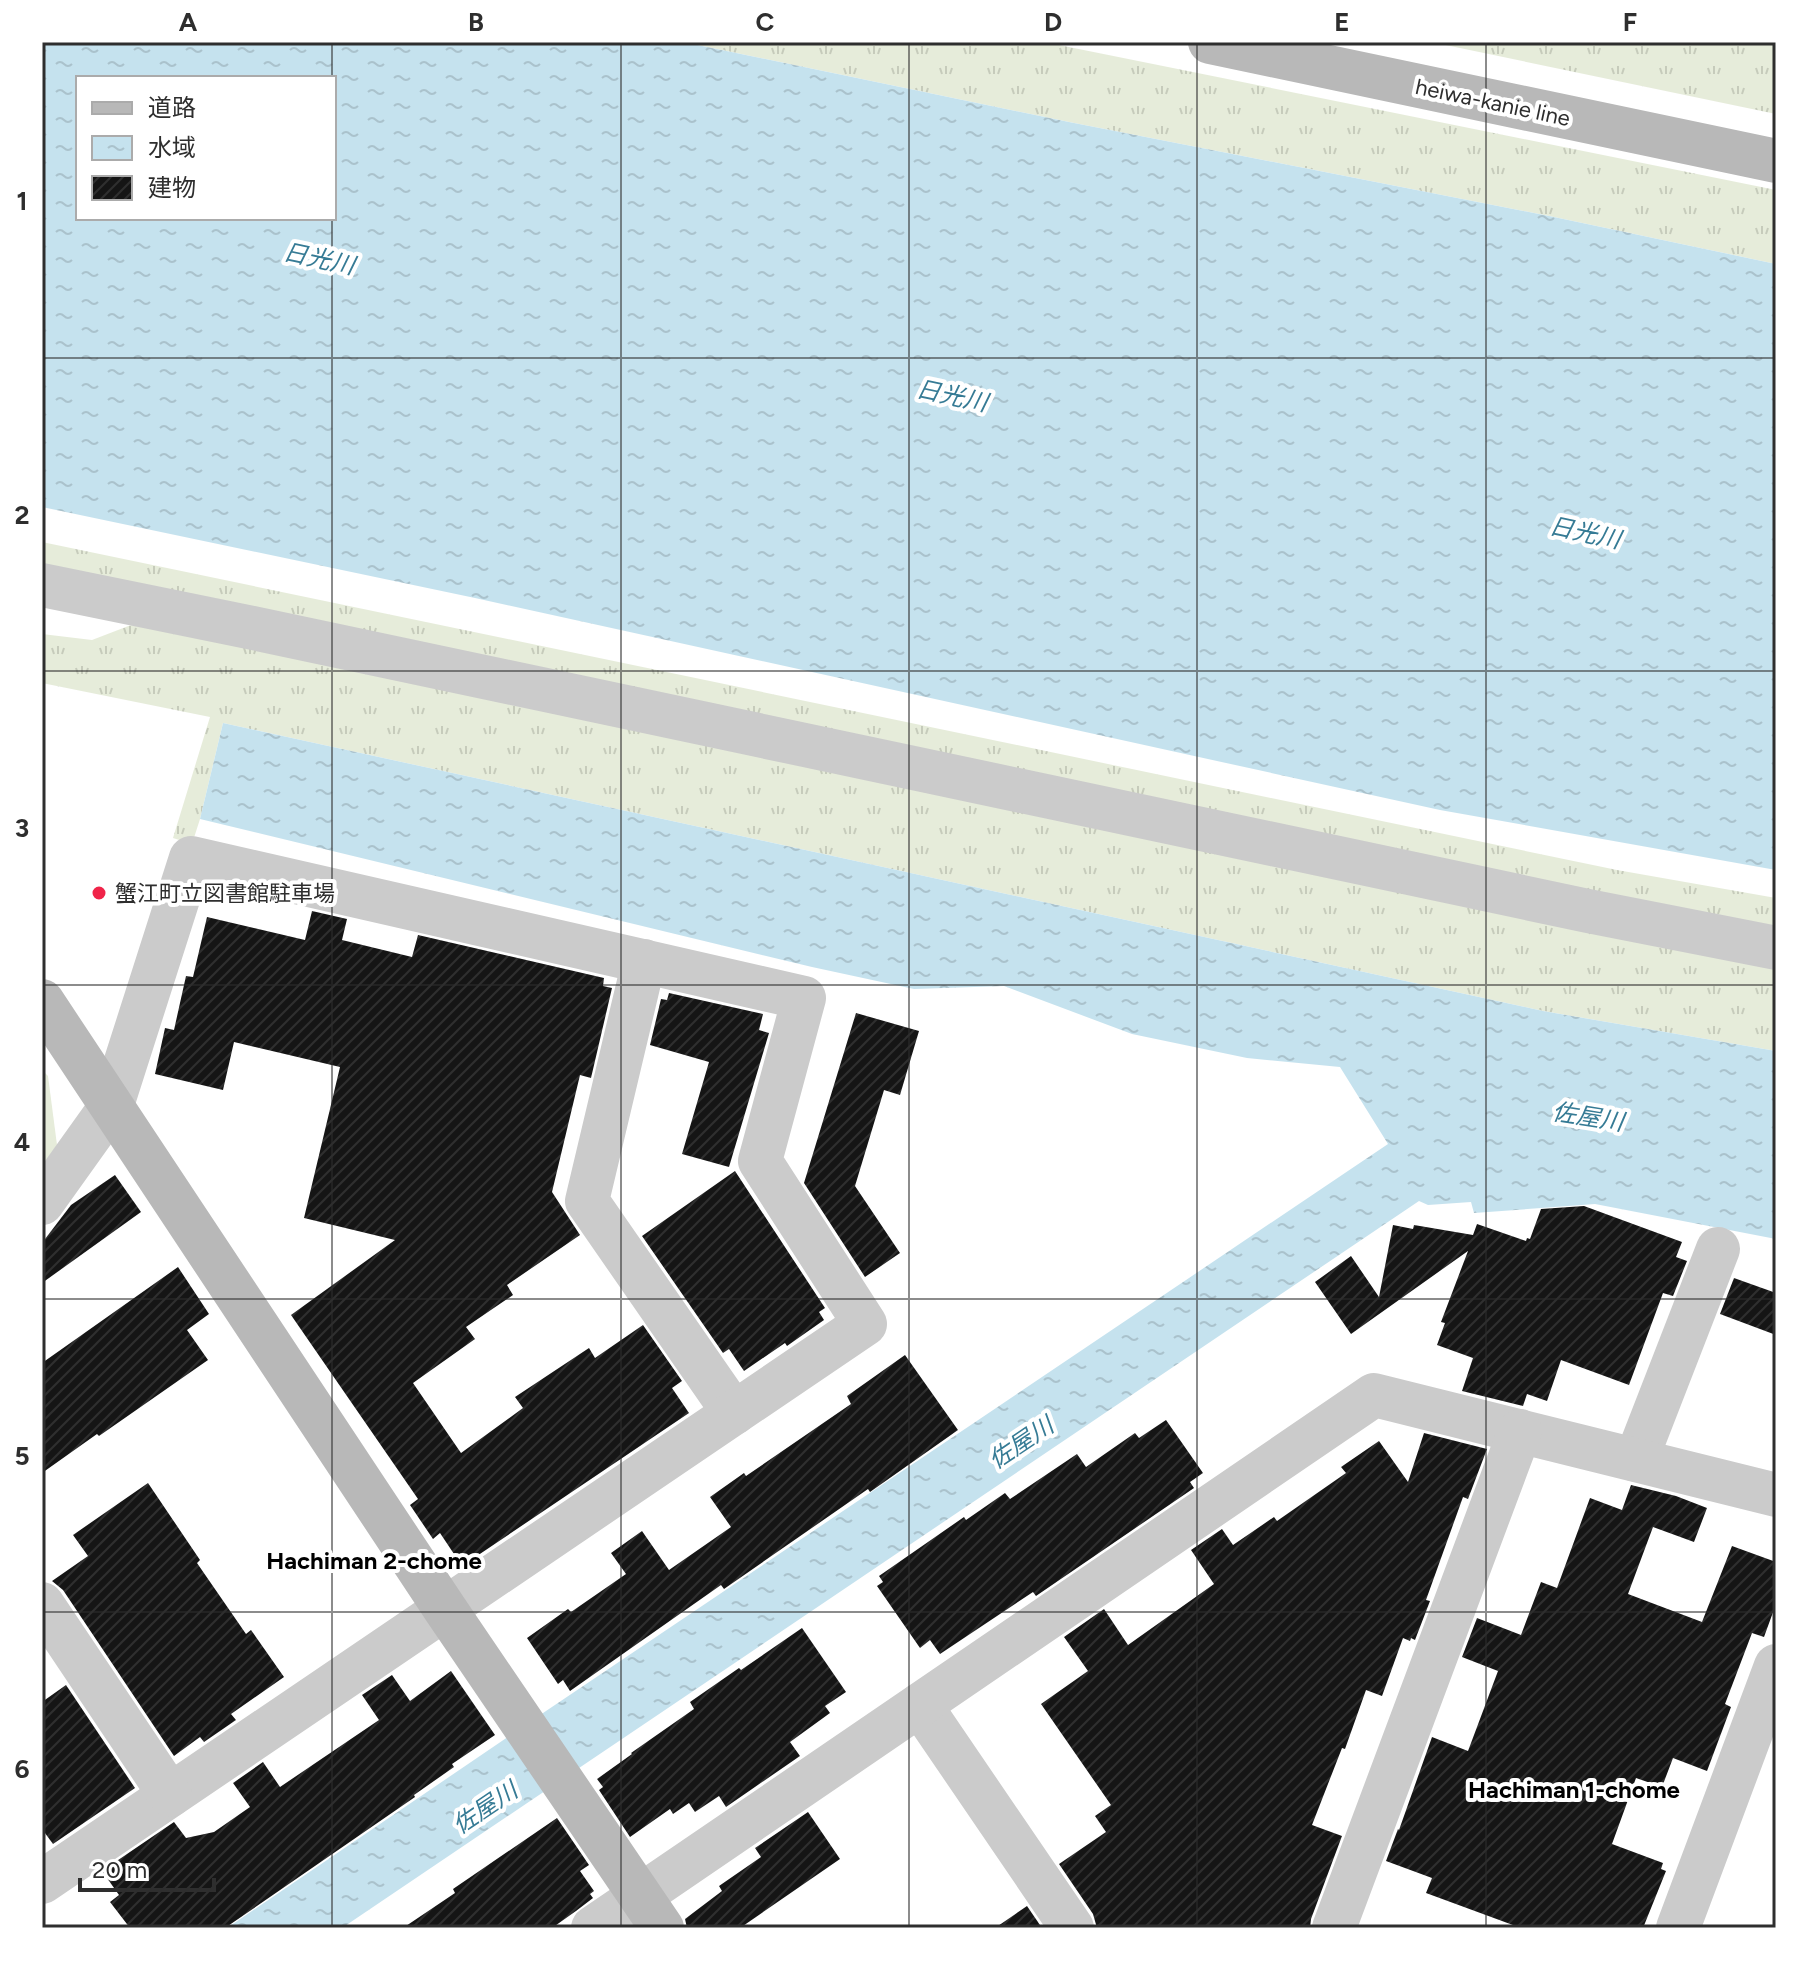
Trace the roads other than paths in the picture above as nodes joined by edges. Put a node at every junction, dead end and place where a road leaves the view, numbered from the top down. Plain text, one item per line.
1 (1210, 42) edge
2 (1776, 161) edge
3 (42, 585) edge
4 (1776, 948) edge
5 (644, 961) junction
6 (42, 1001) edge
7 (112, 1105) junction
8 (42, 1203) edge
9 (1718, 1249) dead end
10 (734, 1413) junction
11 (1520, 1431) junction
12 (1636, 1460) junction
13 (1776, 1495) edge
14 (42, 1604) edge
15 (445, 1609) junction
16 (1776, 1666) edge
17 (920, 1705) junction
18 (170, 1795) junction
19 (42, 1882) edge
20 (651, 1912) edge
21 (593, 1928) edge
22 (1072, 1928) edge
23 (1334, 1928) edge
24 (1678, 1928) edge

1 - 2 street, heiwa-kanie line
3 - 4 street
5 - 7 street
5 - 10 street
5 - 10 street
6 - 7 street
7 - 8 street
7 - 15 street
9 - 12 street
10 - 15 street
11 - 12 street
11 - 17 street
11 - 23 street
12 - 13 street
14 - 18 street
15 - 18 street
15 - 20 street
16 - 24 street
17 - 20 street
17 - 22 street
18 - 19 street
20 - 21 street

